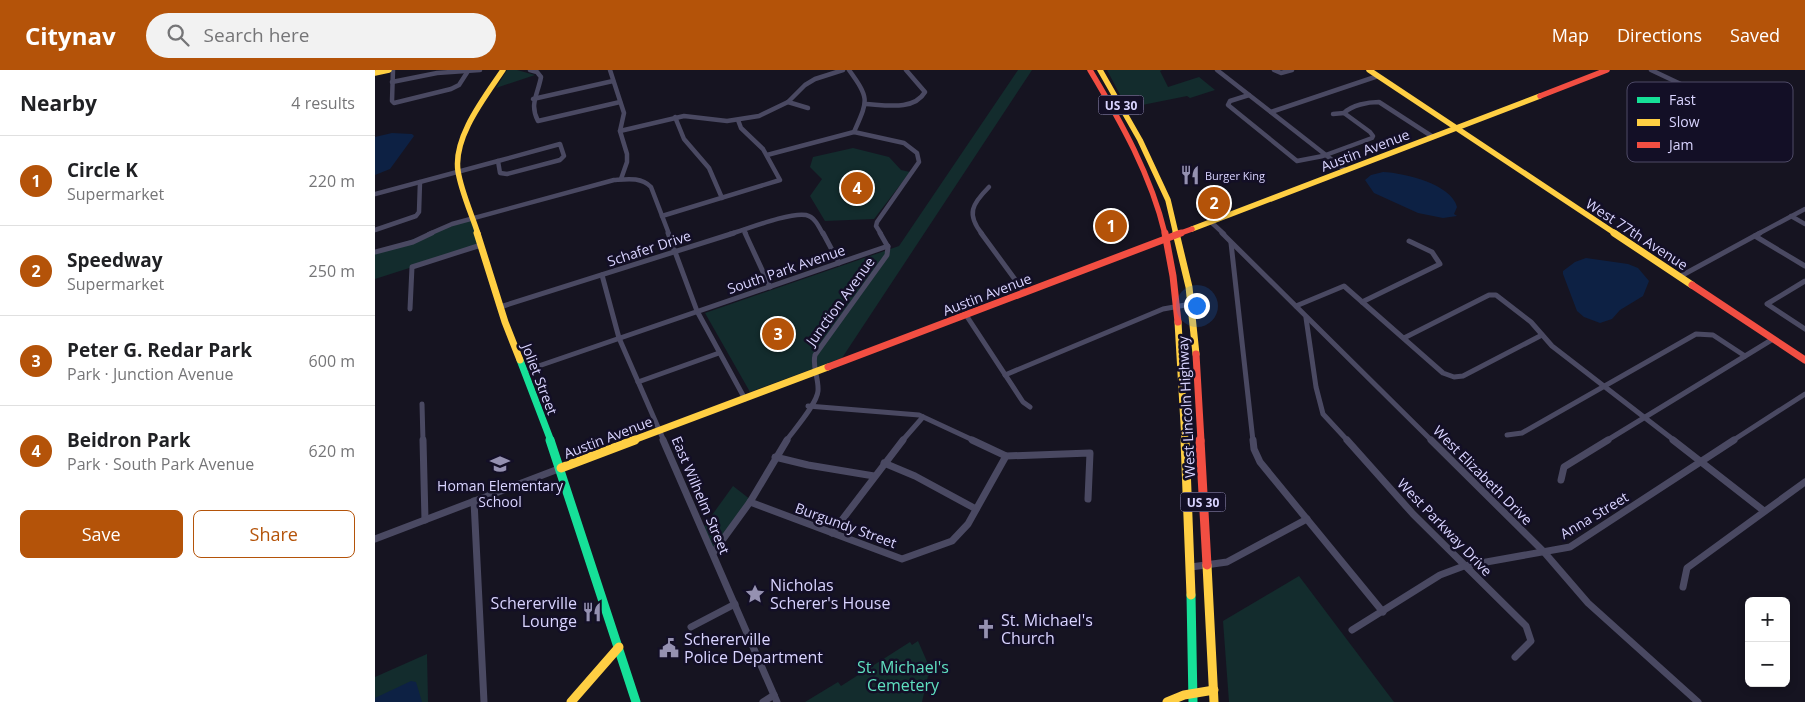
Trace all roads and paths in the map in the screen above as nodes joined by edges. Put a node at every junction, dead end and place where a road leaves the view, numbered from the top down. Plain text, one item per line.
1 (391, 70) edge
2 (479, 70) edge
3 (503, 70) edge
4 (530, 70) edge
5 (610, 70) edge
6 (843, 70) edge
7 (849, 70) edge
8 (906, 70) edge
9 (1090, 70) edge
10 (1100, 70) edge
11 (1217, 70) edge
12 (1292, 70) edge
13 (1369, 70) edge
14 (1607, 70) edge
15 (1651, 70) edge
16 (468, 71) edge
17 (1276, 71) edge
18 (375, 73) edge
19 (1378, 76) junction
20 (613, 81) junction
21 (392, 82) junction
22 (1676, 82) edge
23 (1249, 95) junction
24 (533, 100) junction
25 (620, 102) junction
26 (788, 102) junction
27 (866, 104) junction
28 (808, 108) dead end
29 (1271, 112) junction
30 (1344, 113) junction
31 (1333, 114) dead end
32 (675, 117) junction
33 (738, 120) junction
34 (1455, 129) junction
35 (620, 131) junction
36 (854, 132) junction
37 (1433, 137) junction
38 (767, 155) junction
39 (1326, 155) junction
40 (498, 161) junction
41 (1345, 170) junction
42 (458, 171) junction
43 (621, 178) junction
44 (420, 182) junction
45 (989, 187) dead end
46 (375, 194) edge
47 (722, 198) junction
48 (1805, 209) edge
49 (662, 216) junction
50 (1791, 216) junction
51 (473, 218) junction
52 (1211, 222) junction
53 (1805, 224) edge
54 (375, 230) edge
55 (744, 230) junction
56 (1177, 235) junction
57 (1755, 236) junction
58 (1166, 239) junction
59 (1409, 241) dead end
60 (1231, 243) junction
61 (481, 245) junction
62 (888, 246) junction
63 (375, 252) edge
64 (674, 252) junction
65 (839, 263) junction
66 (1805, 266) edge
67 (602, 275) junction
68 (1679, 277) junction
69 (1805, 281) edge
70 (770, 287) junction
71 (1025, 293) junction
72 (1362, 302) junction
73 (1191, 304) junction
74 (1177, 306) junction
75 (1295, 306) junction
76 (500, 307) junction
77 (410, 309) dead end
78 (697, 311) junction
79 (966, 315) junction
80 (1306, 317) junction
81 (1805, 329) edge
82 (1543, 335) junction
83 (619, 338) junction
84 (1404, 338) junction
85 (1773, 339) junction
86 (719, 353) junction
87 (1745, 356) junction
88 (1805, 360) edge
89 (524, 372) junction
90 (815, 372) junction
91 (1005, 375) junction
92 (638, 382) junction
93 (1605, 387) junction
94 (1805, 394) edge
95 (745, 398) junction
96 (422, 404) dead end
97 (808, 406) junction
98 (1030, 407) dead end
99 (923, 417) junction
100 (1644, 418) junction
101 (659, 431) junction
102 (1507, 435) dead end
103 (1006, 456) junction
104 (775, 457) junction
105 (1701, 462) junction
106 (884, 463) junction
107 (561, 468) junction
108 (873, 476) junction
109 (1561, 480) dead end
110 (1805, 482) edge
111 (1088, 499) dead end
112 (474, 501) junction
113 (750, 502) junction
114 (976, 509) junction
115 (1764, 511) junction
116 (1307, 519) junction
117 (425, 520) junction
118 (832, 533) junction
119 (375, 539) edge
120 (1543, 552) junction
121 (713, 554) junction
122 (1206, 565) junction
123 (1464, 566) junction
124 (1191, 567) junction
125 (1683, 587) dead end
126 (735, 604) junction
127 (1383, 612) junction
128 (691, 627) dead end
129 (1352, 630) dead end
130 (619, 647) junction
131 (1515, 657) dead end
132 (1214, 690) junction
133 (1193, 692) junction
134 (775, 699) edge
135 (484, 702) edge
136 (571, 702) edge
137 (636, 702) edge
138 (763, 702) edge
139 (1167, 702) edge
140 (1193, 702) edge
141 (1215, 702) edge
142 (1698, 702) edge

1 - 18 street
1 - 21 street
2 - 16 street
3 - 42 street, Joliet Street
4 - 24 street
5 - 20 street
6 - 26 street
7 - 27 street
8 - 27 street
9 - 58 street, West Lincoln Highway / US 30
10 - 56 street, West Lincoln Highway / US 30
11 - 23 street
12 - 17 street
13 - 19 street, West 77th Avenue
14 - 34 street, Austin Avenue
15 - 22 street
16 - 21 street
16 - 21 street
19 - 29 street
19 - 34 street, West 77th Avenue
20 - 24 street
20 - 25 street
23 - 29 street
23 - 39 street
24 - 25 street
25 - 35 street
26 - 28 street
26 - 33 street
27 - 36 street
29 - 39 street
30 - 31 street
30 - 37 street
30 - 39 street
32 - 33 street
32 - 35 street
32 - 47 street
33 - 38 street
34 - 37 street, Austin Avenue
34 - 68 street, West 77th Avenue
35 - 43 street
36 - 38 street
36 - 62 street
37 - 41 street, Austin Avenue
38 - 47 street
39 - 41 street
40 - 40 street
40 - 42 street
41 - 52 street, Austin Avenue
42 - 44 street
42 - 51 street, Joliet Street
43 - 49 street
43 - 51 street
44 - 46 street
44 - 54 street
45 - 71 street
47 - 49 street
48 - 50 street
49 - 64 street
50 - 53 street
50 - 57 street
51 - 61 street, Joliet Street
51 - 63 street
52 - 56 street, Austin Avenue
52 - 60 street, West Elizabeth Drive
55 - 64 street, Schafer Drive
55 - 65 street, Schafer Drive
55 - 70 street
56 - 58 street, Austin Avenue
56 - 73 street, West Lincoln Highway / US 30
57 - 66 street
57 - 68 street
58 - 71 street, Austin Avenue
58 - 74 street, West Lincoln Highway / US 30
59 - 72 street
60 - 75 street, West Elizabeth Drive
60 - 116 street
61 - 76 street, Joliet Street
61 - 77 street
62 - 65 street, South Park Avenue
62 - 90 street, Junction Avenue
64 - 67 street, Schafer Drive
64 - 78 street
65 - 70 street, South Park Avenue
67 - 76 street, Schafer Drive
67 - 83 street, East Wilhelm Street
68 - 85 street, West 77th Avenue
69 - 81 street
70 - 78 street, South Park Avenue
71 - 79 street, Austin Avenue
72 - 75 street
72 - 84 street
73 - 74 street
73 - 122 street, West Lincoln Highway / US 30
74 - 91 street
74 - 124 street, West Lincoln Highway / US 30
75 - 80 street, West Elizabeth Drive
76 - 89 street, Joliet Street
78 - 83 street, South Park Avenue
78 - 86 street
79 - 90 street, Austin Avenue
79 - 91 street
80 - 120 street, West Elizabeth Drive
80 - 123 street, West Parkway Drive
82 - 84 street
82 - 84 street
82 - 93 street
83 - 89 street, South Park Avenue
83 - 92 street, East Wilhelm Street
85 - 87 street
85 - 88 street, West 77th Avenue
86 - 92 street
86 - 95 street
87 - 93 street
87 - 100 street
89 - 107 street, Joliet Street
90 - 95 street, Austin Avenue
90 - 97 street, Junction Avenue
91 - 98 street
92 - 101 street, East Wilhelm Street
93 - 100 street
93 - 102 street
94 - 105 street, Anna Street
95 - 101 street, Austin Avenue
96 - 117 street
97 - 99 street
97 - 104 street, Junction Avenue
99 - 103 street
99 - 106 street
100 - 105 street
100 - 109 street
101 - 107 street, Austin Avenue
101 - 121 street, East Wilhelm Street
103 - 111 street
103 - 114 street, Burgundy Street
104 - 108 street
104 - 113 street, Junction Avenue
105 - 115 street
105 - 120 street, Anna Street
106 - 108 street
106 - 114 street
107 - 112 street, Austin Avenue
107 - 130 street, Joliet Street
108 - 118 street
110 - 115 street
112 - 117 street, Austin Avenue
112 - 135 street
113 - 118 street, Burgundy Street
113 - 121 street, Junction Avenue
114 - 118 street, Burgundy Street
115 - 125 street
116 - 122 street
116 - 127 street
117 - 119 street, Austin Avenue
120 - 123 street, Anna Street
120 - 142 street, West Elizabeth Drive
121 - 126 street, East Wilhelm Street
122 - 124 street
122 - 132 street, West Lincoln Highway / US 30
123 - 127 street, Anna Street
123 - 131 street, West Parkway Drive
124 - 133 street, West Lincoln Highway / US 30
126 - 128 street
126 - 134 street, East Wilhelm Street
127 - 129 street, Anna Street
130 - 136 street
130 - 137 street, Joliet Street
132 - 133 street
132 - 141 street, West Lincoln Highway / US 30
133 - 139 street
133 - 140 street, West Lincoln Highway / US 30
134 - 138 street

